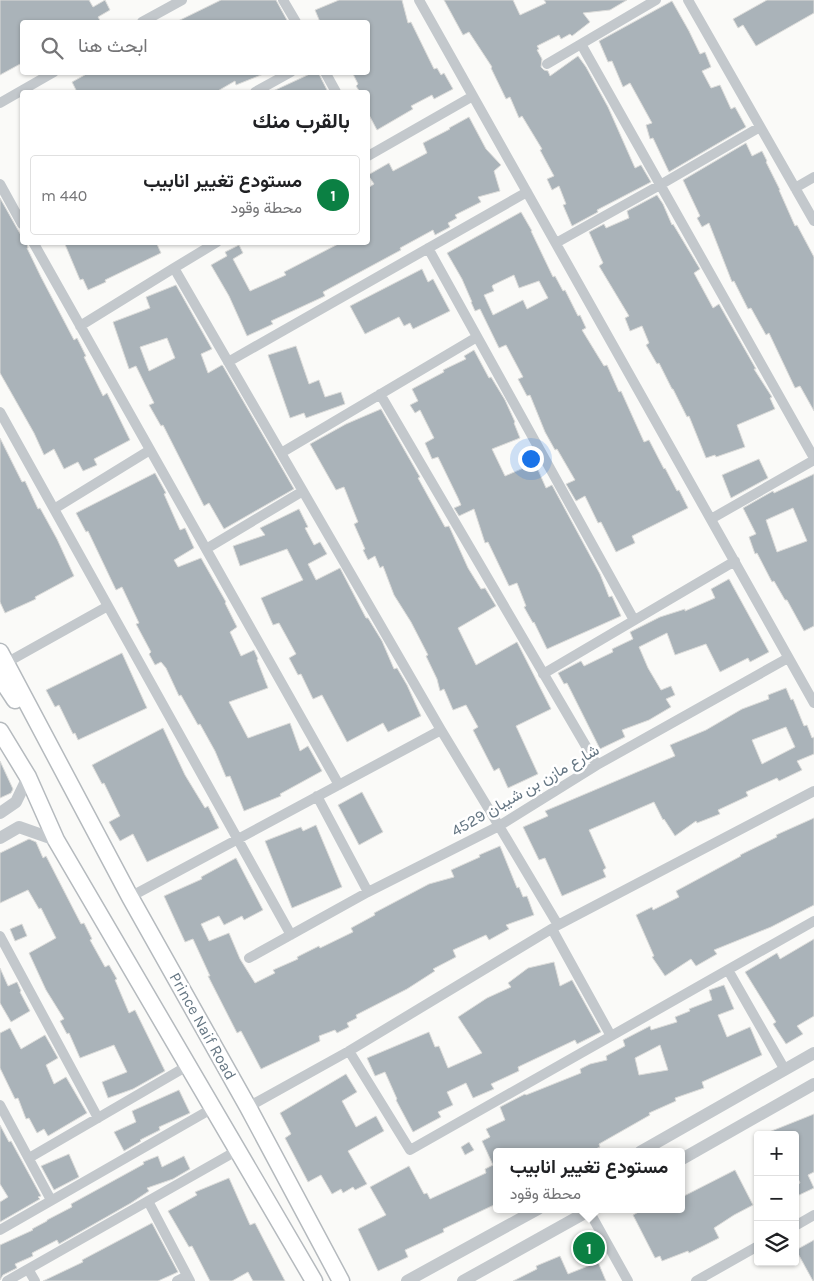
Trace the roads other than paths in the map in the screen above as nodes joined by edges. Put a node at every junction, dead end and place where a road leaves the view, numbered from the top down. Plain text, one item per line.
1 (182, 0) edge
2 (283, 0) edge
3 (419, 0) edge
4 (656, 0) edge
5 (688, 0) edge
6 (166, 4) edge
7 (145, 20) edge
8 (295, 20) edge
9 (581, 44) junction
10 (547, 64) dead end
11 (49, 75) edge
12 (286, 75) edge
13 (327, 75) edge
14 (23, 90) edge
15 (259, 90) edge
16 (335, 90) edge
17 (20, 92) edge
18 (473, 96) junction
19 (0, 103) edge
20 (760, 127) junction
21 (370, 152) edge
22 (814, 177) edge
23 (0, 184) edge
24 (660, 185) junction
25 (795, 188) junction
26 (527, 192) junction
27 (20, 218) edge
28 (814, 221) edge
29 (556, 243) junction
30 (35, 245) edge
31 (212, 245) edge
32 (428, 248) junction
33 (174, 268) junction
34 (80, 326) junction
35 (477, 337) junction
36 (228, 362) junction
37 (380, 394) junction
38 (0, 412) edge
39 (150, 450) junction
40 (281, 452) junction
41 (814, 459) edge
42 (302, 491) junction
43 (54, 509) junction
44 (711, 519) junction
45 (206, 549) junction
46 (735, 561) junction
47 (108, 606) junction
48 (634, 620) junction
49 (788, 658) junction
50 (2, 664) edge
51 (543, 674) junction
52 (814, 703) edge
53 (0, 718) edge
54 (440, 730) junction
55 (0, 731) edge
56 (597, 766) junction
57 (28, 778) junction
58 (339, 785) junction
59 (814, 791) edge
60 (317, 796) junction
61 (0, 813) edge
62 (500, 826) junction
63 (0, 838) edge
64 (238, 839) junction
65 (56, 840) junction
66 (368, 892) junction
67 (130, 897) junction
68 (814, 921) edge
69 (555, 927) junction
70 (291, 934) junction
71 (0, 938) edge
72 (249, 958) dead end
73 (728, 970) junction
74 (611, 1036) junction
75 (348, 1051) junction
76 (814, 1053) edge
77 (189, 1065) junction
78 (785, 1070) junction
79 (814, 1084) edge
80 (0, 1105) edge
81 (248, 1107) junction
82 (213, 1108) junction
83 (98, 1118) junction
84 (647, 1148) edge
85 (238, 1150) junction
86 (685, 1157) edge
87 (29, 1158) junction
88 (52, 1200) junction
89 (148, 1201) junction
90 (531, 1213) edge
91 (586, 1213) edge
92 (593, 1213) edge
93 (814, 1215) edge
94 (799, 1224) edge
95 (0, 1230) edge
96 (754, 1248) edge
97 (28, 1269) junction
98 (189, 1278) edge
99 (7, 1281) edge
100 (35, 1281) edge
101 (177, 1281) edge
102 (314, 1281) edge
103 (341, 1281) edge
104 (407, 1281) edge
105 (463, 1281) edge
106 (628, 1281) edge
107 (696, 1281) edge

1 - 6 street
2 - 8 street
3 - 18 street
4 - 9 street
5 - 20 street
6 - 7 street
9 - 10 street
9 - 24 street
11 - 14 street
12 - 15 street
13 - 16 street
17 - 19 street
18 - 21 street
18 - 26 street
20 - 24 street
20 - 25 street
22 - 25 street
23 - 27 street
24 - 29 street
24 - 41 street
25 - 28 street
26 - 29 street
26 - 32 street
29 - 44 street
30 - 34 street
31 - 33 street
32 - 35 street
32 - 36 street
33 - 34 street
33 - 36 street
34 - 39 street
35 - 37 street
35 - 48 street
36 - 40 street
37 - 40 street
37 - 51 street
38 - 43 street
39 - 43 street
39 - 45 street
40 - 42 street
41 - 44 street
42 - 45 street
42 - 54 street
43 - 47 street
44 - 46 street
45 - 58 street
46 - 48 street
46 - 49 street
47 - 50 street
47 - 64 street
48 - 51 street
49 - 52 street
49 - 56 street, شارع مازن بن شيبان 4529
50 - 67 main road, Prince Naif Road
51 - 56 street
53 - 57 main road, Prince Naif Road
54 - 58 street
54 - 62 street
55 - 57 main road, Prince Naif Road
56 - 62 street, شارع مازن بن شيبان 4529
57 - 61 street
57 - 65 main road, Prince Naif Road
58 - 60 street
59 - 69 street
60 - 64 street
60 - 66 street
62 - 66 street, شارع مازن بن شيبان 4529
62 - 69 street
63 - 65 street
64 - 67 street
64 - 70 street
65 - 77 main road, Prince Naif Road
66 - 70 street, شارع مازن بن شيبان 4529
67 - 81 main road, Prince Naif Road
68 - 73 street
69 - 74 street
69 - 75 street
70 - 72 street, شارع مازن بن شيبان 4529
71 - 83 street
73 - 74 street
73 - 78 street
74 - 75 street
75 - 81 street
76 - 78 street
77 - 82 main road, Prince Naif Road
77 - 83 street
78 - 84 street
79 - 86 street
80 - 87 street
81 - 103 main road, Prince Naif Road
82 - 85 main road, Prince Naif Road
82 - 88 street
83 - 87 street
85 - 89 street
85 - 102 main road, Prince Naif Road
87 - 88 street
88 - 95 street
89 - 97 street
89 - 98 street
90 - 104 street
91 - 105 street
92 - 106 street
93 - 94 street
96 - 107 street
97 - 99 street
97 - 100 street
98 - 101 street

